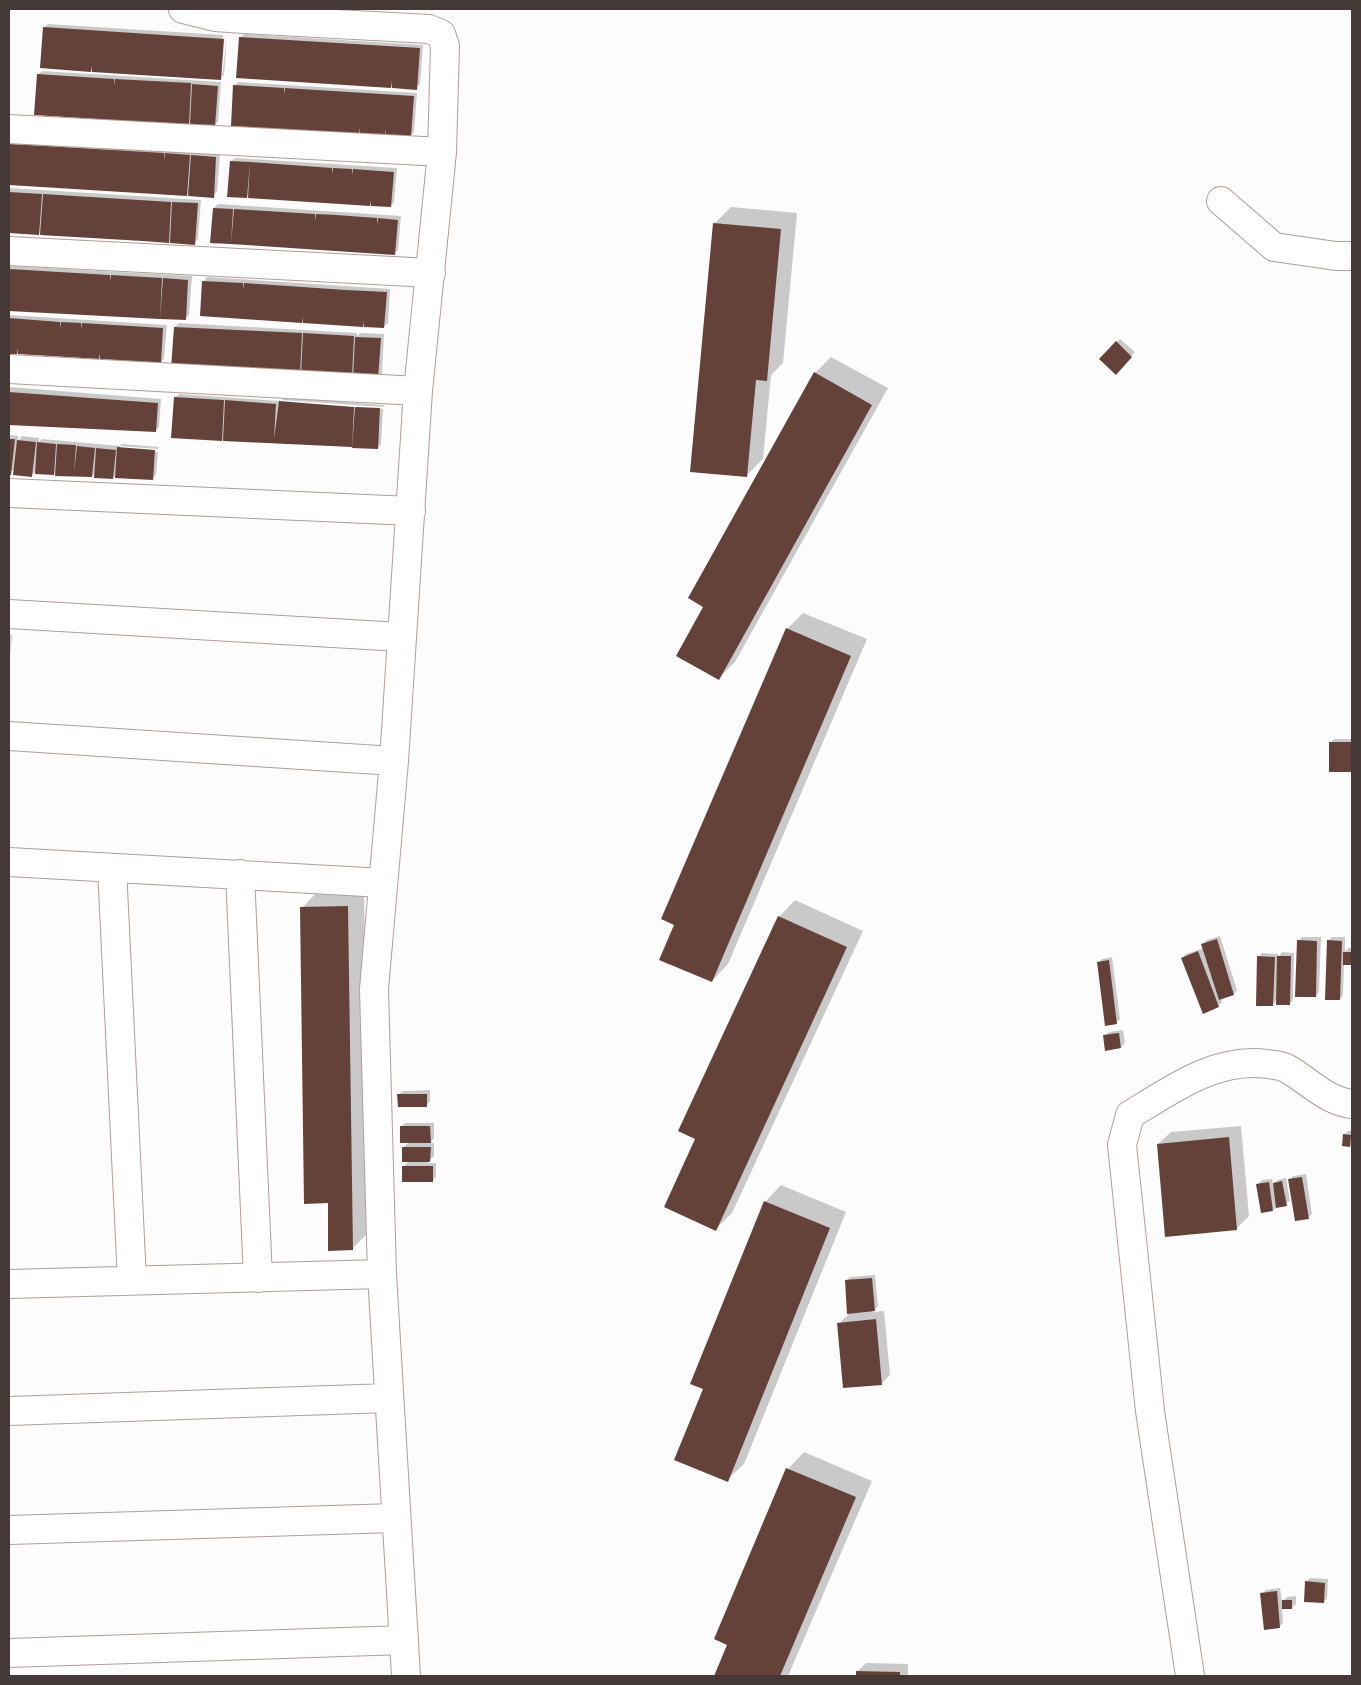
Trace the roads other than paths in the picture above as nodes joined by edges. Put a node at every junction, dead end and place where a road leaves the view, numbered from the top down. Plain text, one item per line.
1 (182, 9) edge
2 (9, 129) edge
3 (442, 152) junction
4 (1221, 201) dead end
5 (9, 251) edge
6 (1352, 256) edge
7 (431, 273) junction
8 (9, 369) edge
9 (418, 391) junction
10 (9, 493) edge
11 (411, 511) junction
12 (9, 614) edge
13 (401, 637) junction
14 (9, 736) edge
15 (394, 761) junction
16 (9, 862) edge
17 (112, 868) junction
18 (240, 874) junction
19 (383, 883) junction
20 (1352, 1104) edge
21 (382, 1274) junction
22 (258, 1278) junction
23 (132, 1280) junction
24 (9, 1284) edge
25 (389, 1398) junction
26 (9, 1411) edge
27 (395, 1518) junction
28 (9, 1530) edge
29 (404, 1640) junction
30 (9, 1652) edge
31 (406, 1676) edge
32 (1190, 1676) edge

1 - 3 street
2 - 3 street
3 - 7 street
4 - 6 street
5 - 7 street
7 - 9 street
8 - 9 street
9 - 11 street
10 - 11 street
11 - 13 street
12 - 13 street
13 - 15 street
14 - 15 street
15 - 19 street
16 - 17 street
17 - 18 street
17 - 23 street
18 - 19 street
18 - 22 street
19 - 21 street
20 - 32 street
21 - 22 street
21 - 25 street
22 - 23 street
23 - 24 street
25 - 26 street
25 - 27 street
27 - 28 street
27 - 29 street
29 - 30 street
29 - 31 street

